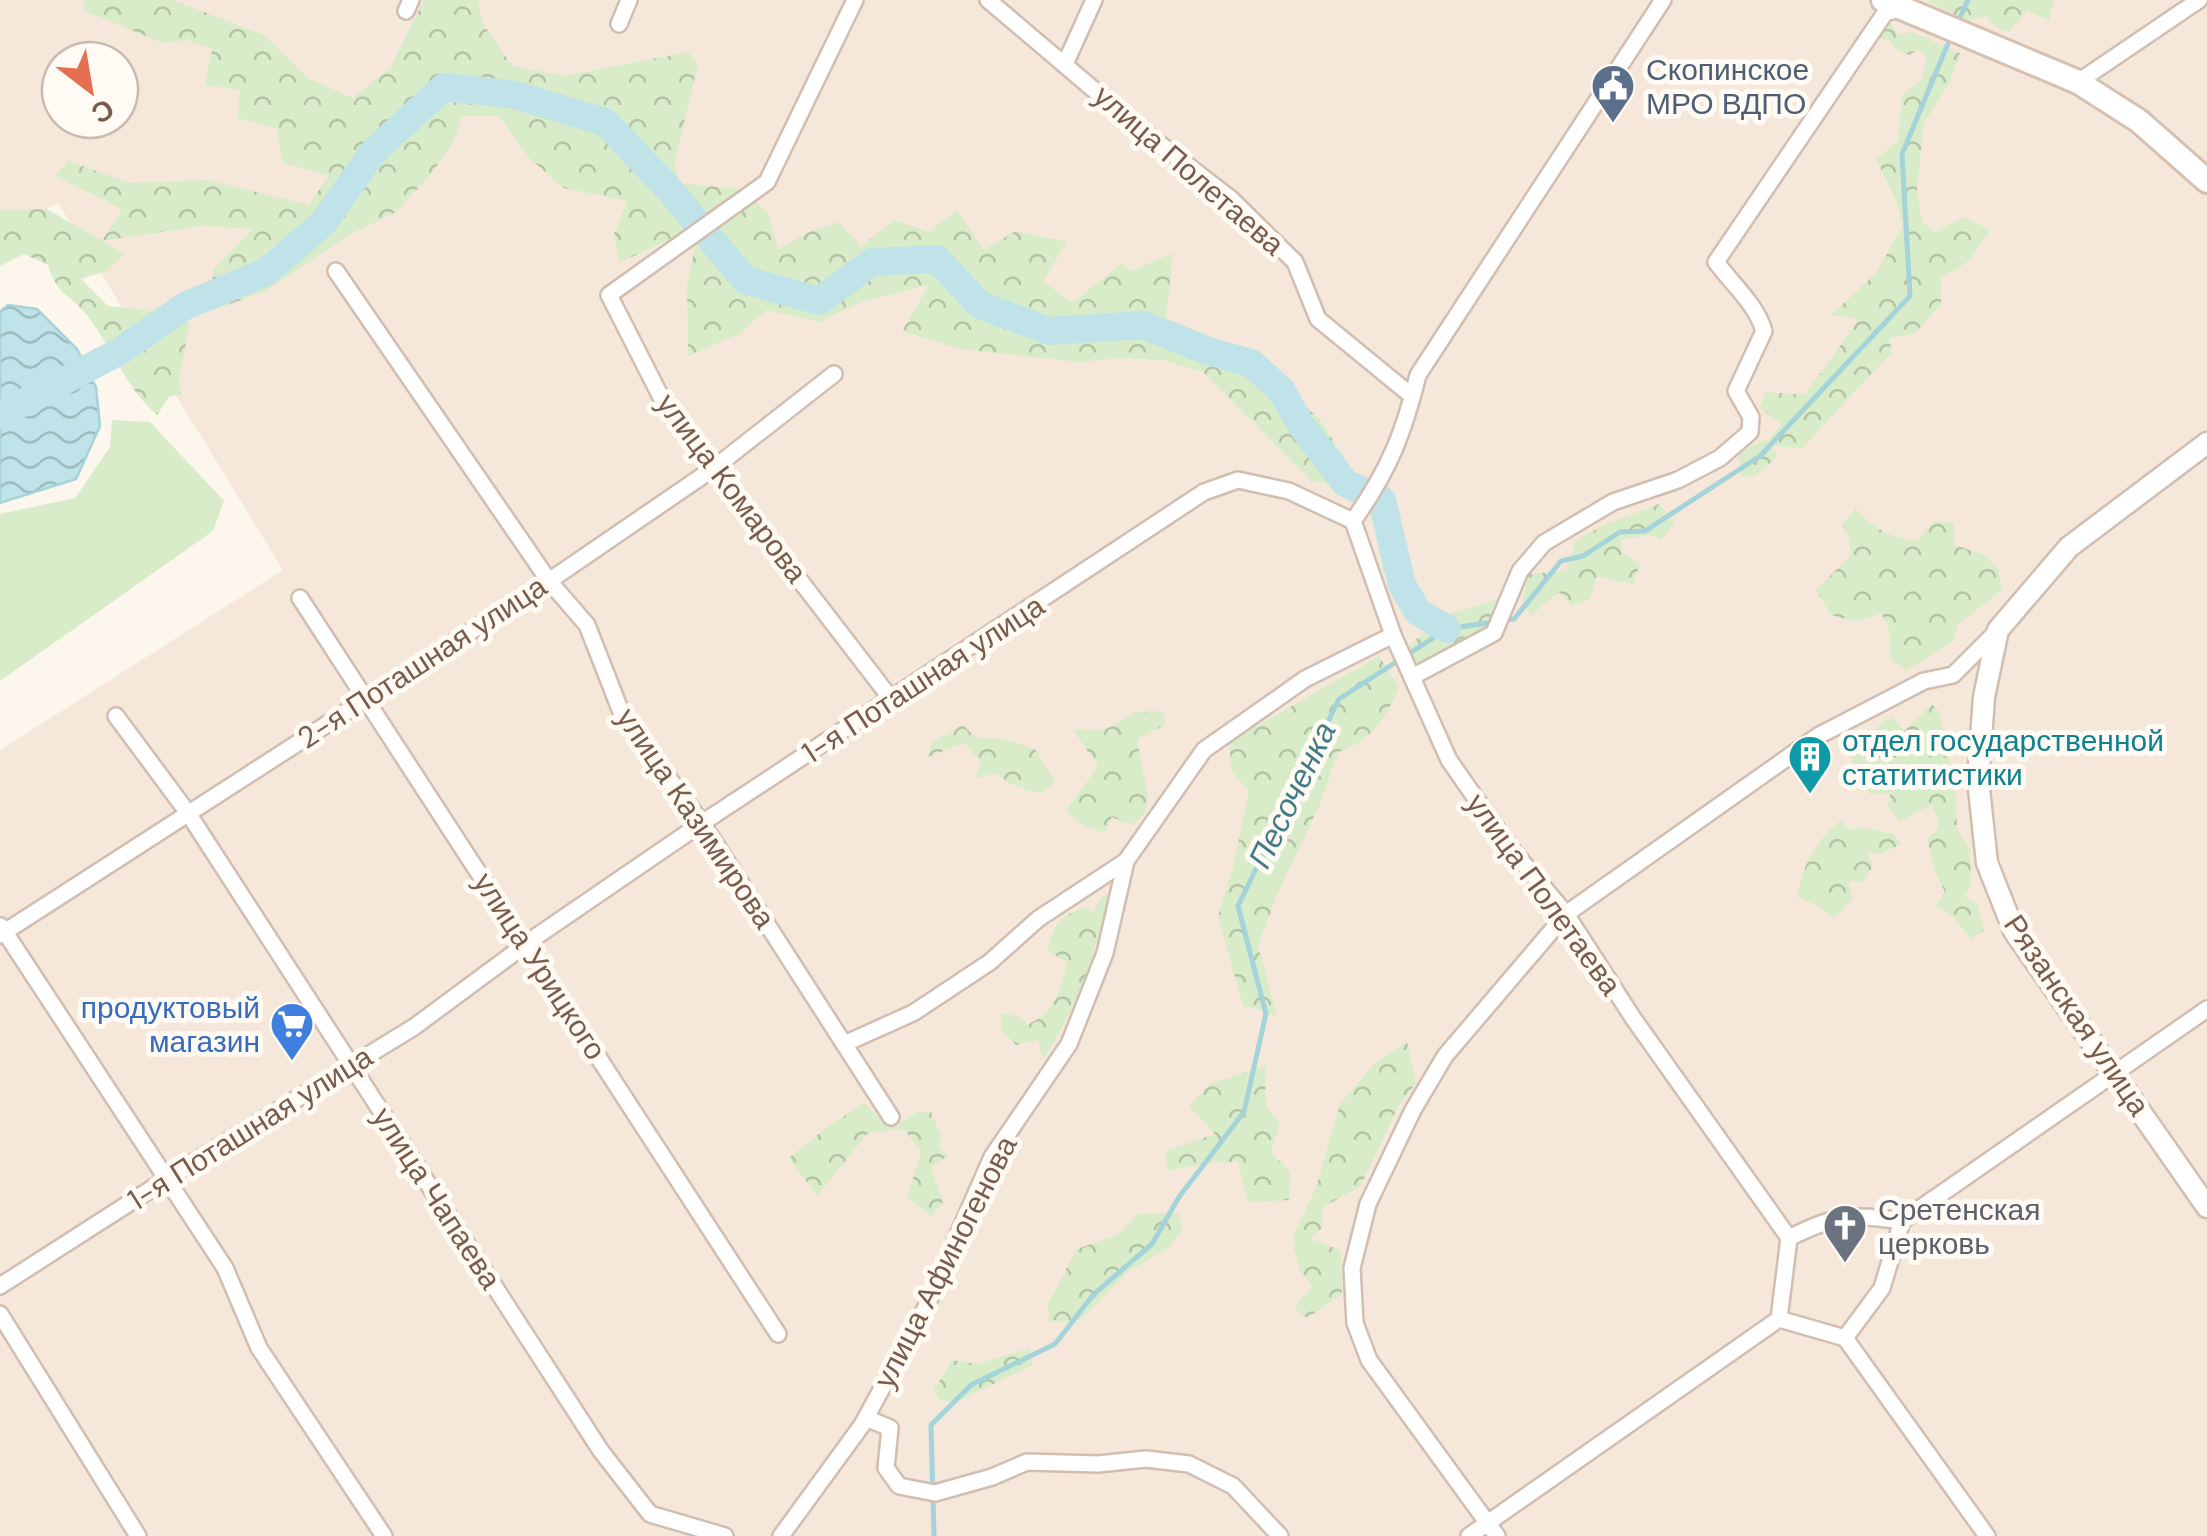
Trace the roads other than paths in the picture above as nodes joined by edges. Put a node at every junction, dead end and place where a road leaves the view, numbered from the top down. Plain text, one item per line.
1 (630, 0) edge
2 (855, 0) edge
3 (988, 0) edge
4 (1094, 0) edge
5 (1663, 0) edge
6 (2198, 0) edge
7 (1899, 3) edge
8 (619, 24) dead end
9 (1064, 64) junction
10 (2078, 82) junction
11 (2207, 181) edge
12 (336, 271) dead end
13 (834, 374) dead end
14 (1412, 396) junction
15 (2207, 443) edge
16 (714, 468) junction
17 (1353, 520) junction
18 (549, 581) junction
19 (300, 598) dead end
20 (1998, 630) junction
21 (1393, 635) junction
22 (1412, 678) junction
23 (365, 700) junction
24 (892, 700) junction
25 (116, 716) dead end
26 (188, 813) junction
27 (702, 823) junction
28 (1126, 860) junction
29 (1566, 914) junction
30 (2, 930) edge
31 (526, 944) junction
32 (2207, 1009) edge
33 (844, 1044) junction
34 (350, 1065) junction
35 (2116, 1075) junction
36 (891, 1117) dead end
37 (167, 1179) junction
38 (2207, 1208) edge
39 (1902, 1221) junction
40 (1789, 1238) junction
41 (0, 1286) edge
42 (0, 1314) edge
43 (1779, 1319) junction
44 (778, 1334) dead end
45 (1845, 1338) junction
46 (866, 1418) junction
47 (1492, 1529) edge
48 (138, 1536) edge
49 (384, 1536) edge
50 (725, 1536) edge
51 (782, 1536) edge
52 (1280, 1536) edge
53 (1468, 1536) edge
54 (1987, 1536) edge

1 - 8 street
2 - 16 street, улица Комарова
3 - 9 street, улица Полетаева
4 - 9 street
5 - 14 street
6 - 10 street
7 - 10 main road
7 - 22 street
9 - 14 street, улица Полетаева
10 - 11 main road
12 - 18 street, улица Казимирова
13 - 16 street, 2-я Поташная улица
14 - 17 street
15 - 20 street
16 - 18 street, 2-я Поташная улица
16 - 24 street, улица Комарова
17 - 21 street, улица Полетаева
17 - 24 street, 1-я Поташная улица
18 - 23 street, 2-я Поташная улица
18 - 27 street, улица Казимирова
19 - 23 street, улица Урицкого
20 - 29 street
20 - 35 street, Рязанская улица
21 - 22 street, улица Полетаева
21 - 28 street, улица Афиногенова
22 - 29 street, улица Полетаева
23 - 26 street, 2-я Поташная улица
23 - 31 street, улица Урицкого
24 - 27 street, 1-я Поташная улица
25 - 26 street, улица Чапаева
26 - 30 street, 2-я Поташная улица
26 - 34 street, улица Чапаева
27 - 31 street, 1-я Поташная улица
27 - 33 street, улица Казимирова
28 - 33 street
28 - 46 street, улица Афиногенова
29 - 40 street, улица Полетаева
29 - 47 street
30 - 37 street
31 - 34 street, 1-я Поташная улица
31 - 44 street, улица Урицкого
32 - 35 street
33 - 36 street, улица Казимирова
34 - 37 street, 1-я Поташная улица
34 - 50 street, улица Чапаева
35 - 38 street, Рязанская улица
35 - 39 street
37 - 41 street, 1-я Поташная улица
37 - 49 street
39 - 40 street
39 - 45 street
40 - 43 street
42 - 48 street
43 - 45 street
43 - 47 street
45 - 54 street
46 - 51 street, улица Афиногенова
46 - 52 street
47 - 53 street

